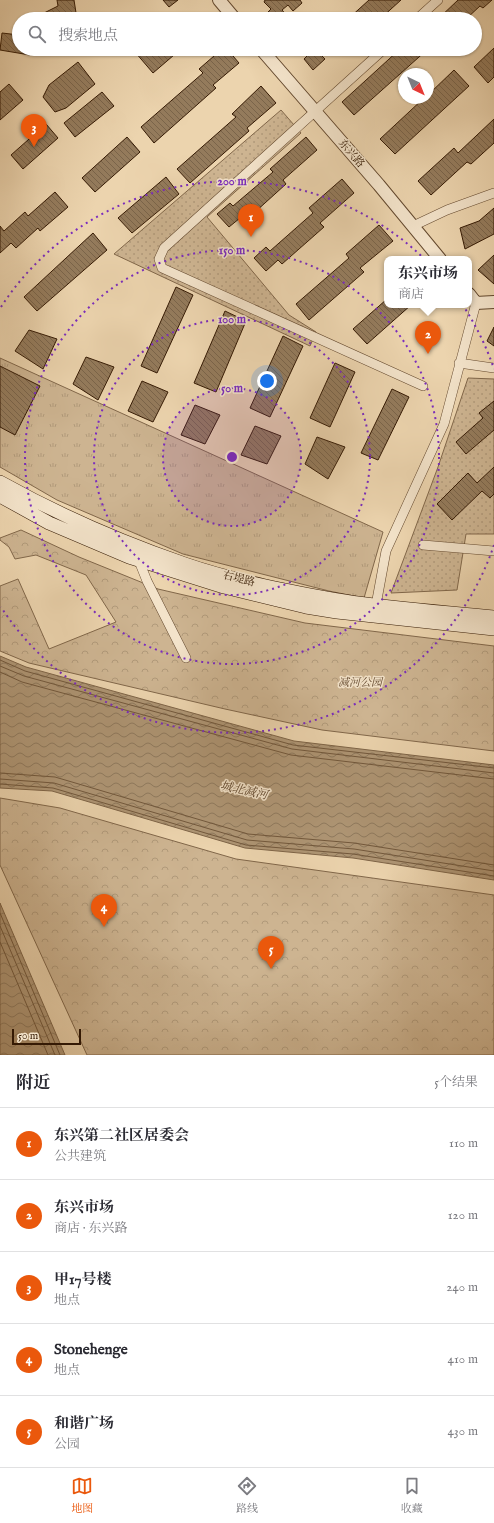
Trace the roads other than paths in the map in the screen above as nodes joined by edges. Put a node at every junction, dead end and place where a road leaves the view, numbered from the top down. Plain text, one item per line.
1 (218, 0) edge
2 (438, 0) edge
3 (229, 12) edge
4 (425, 12) edge
5 (267, 56) edge
6 (376, 56) edge
7 (315, 110) junction
8 (494, 193) edge
9 (413, 226) junction
10 (438, 256) edge
11 (473, 298) edge
12 (494, 302) edge
13 (471, 308) edge
14 (459, 363) junction
15 (494, 368) edge
16 (423, 386) dead end
17 (0, 482) edge
18 (0, 496) edge
19 (423, 545) dead end
20 (494, 551) edge
21 (139, 561) junction
22 (376, 605) junction
23 (494, 618) edge
24 (494, 629) edge
25 (186, 658) dead end

1 - 3 street
2 - 4 street
5 - 7 street, 东兴路
6 - 7 street
7 - 9 street, 东兴路
7 - 16 street
8 - 9 street
9 - 10 street, 东兴路
11 - 12 street
13 - 14 street
14 - 15 street
14 - 22 street
17 - 22 main road, 右堤路
18 - 21 main road, 右堤路
19 - 20 street
21 - 24 main road, 右堤路
21 - 25 street
22 - 23 main road, 右堤路

